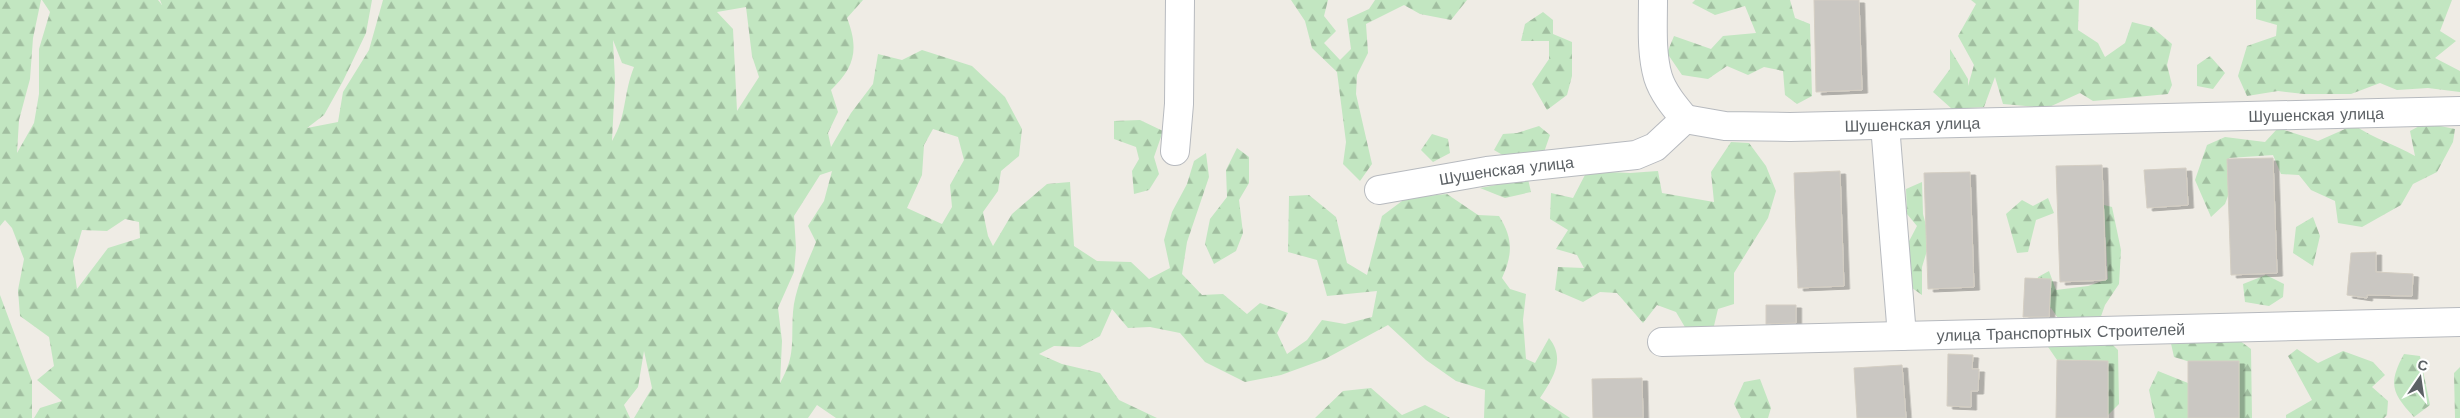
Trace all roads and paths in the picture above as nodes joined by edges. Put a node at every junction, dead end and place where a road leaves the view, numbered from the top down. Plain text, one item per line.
1 (1180, 0) edge
2 (1653, 0) edge
3 (2460, 111) edge
4 (1685, 119) junction
5 (1885, 125) junction
6 (1175, 150) dead end
7 (1379, 190) dead end
8 (2460, 322) edge
9 (1902, 336) junction
10 (1662, 342) dead end

1 - 6 street
2 - 4 street
3 - 5 street, Шушенская улица
4 - 5 street, Шушенская улица
4 - 7 street, Шушенская улица
5 - 9 street
8 - 9 street, улица Транспортных Строителей
9 - 10 street, улица Транспортных Строителей

